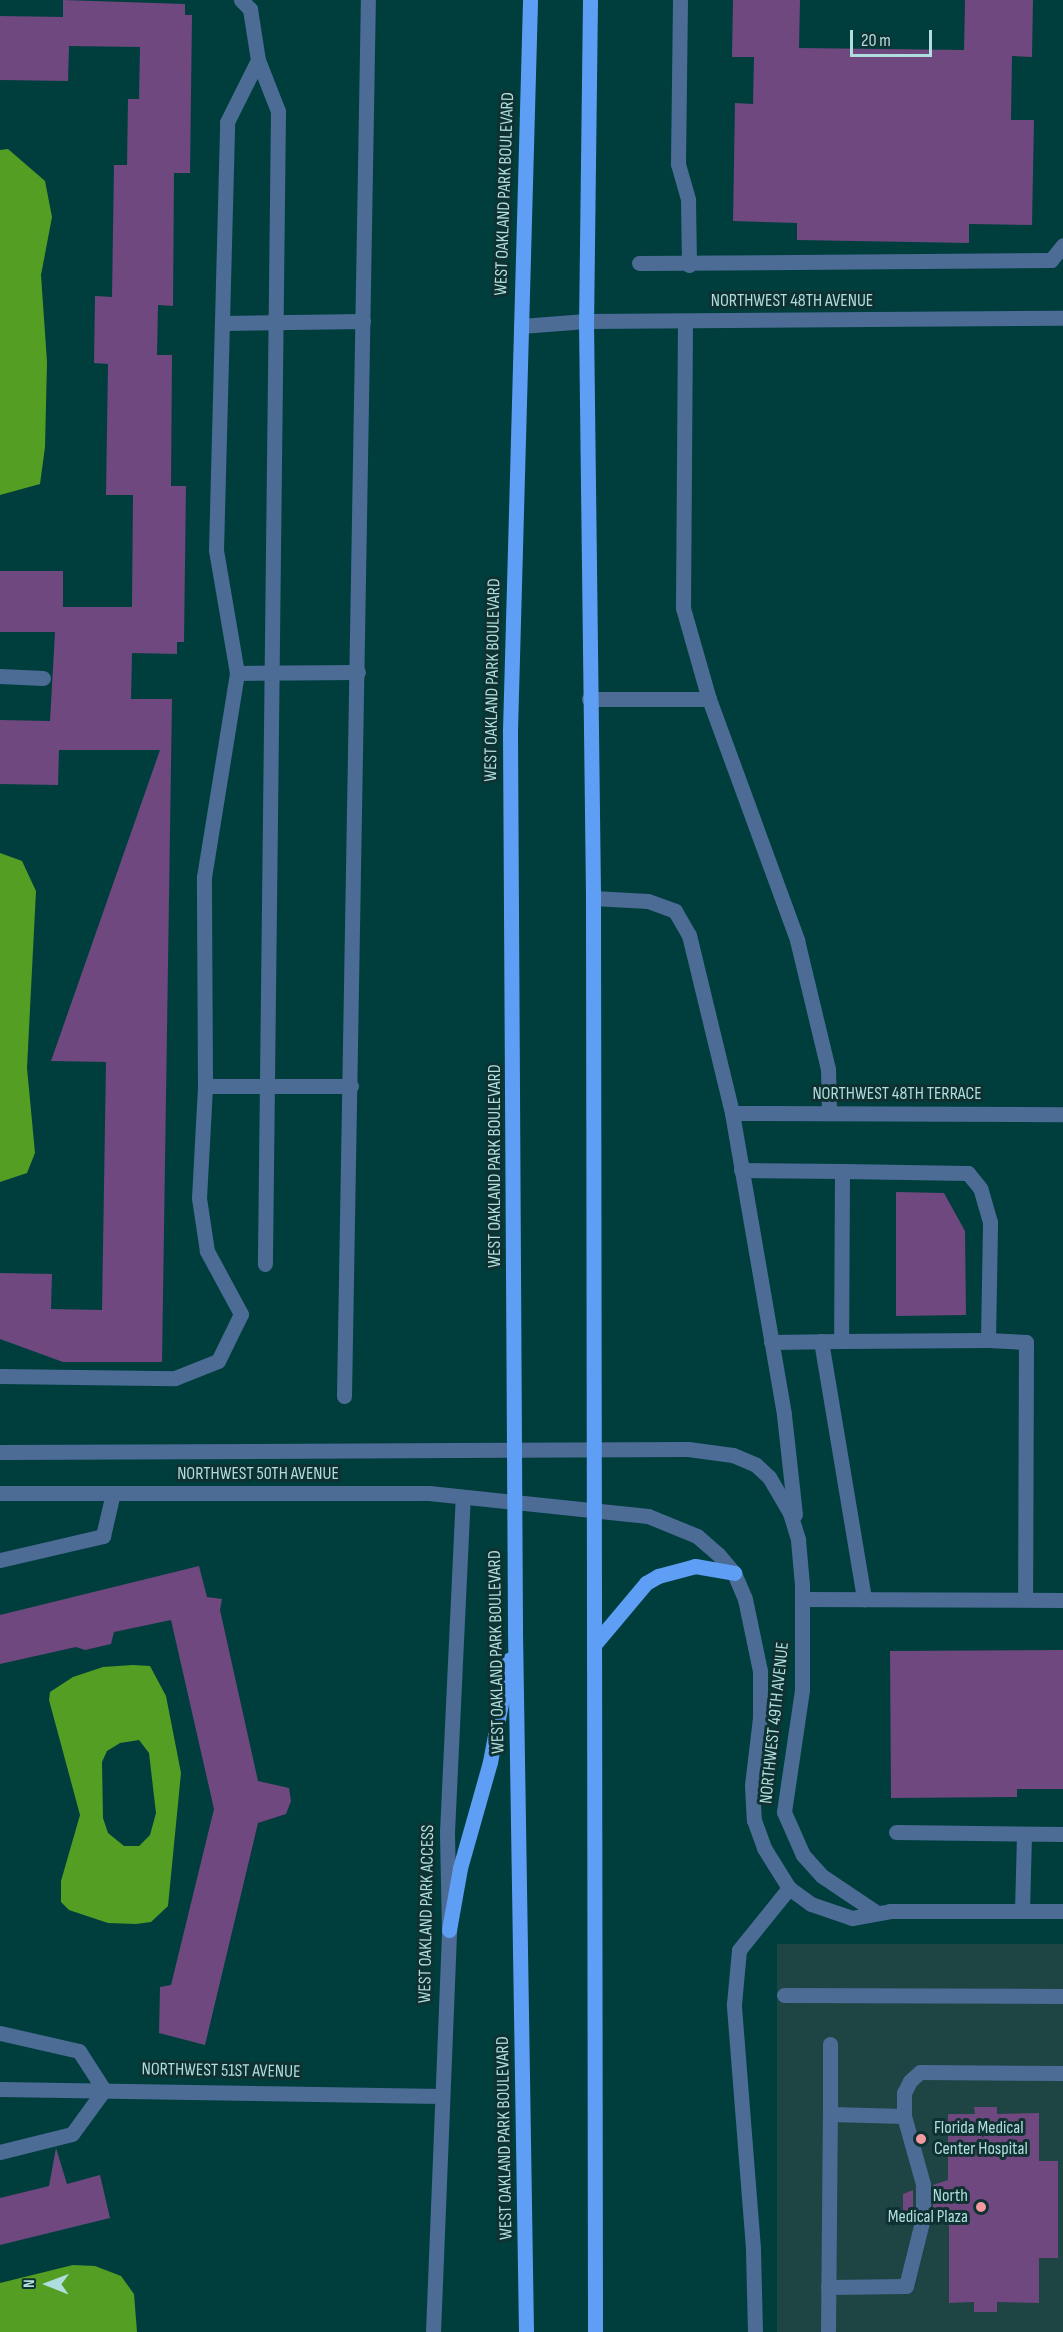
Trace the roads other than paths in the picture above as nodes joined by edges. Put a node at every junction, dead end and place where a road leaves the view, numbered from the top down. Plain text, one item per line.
1 (241, 0) edge
2 (368, 0) edge
3 (530, 0) edge
4 (590, 0) edge
5 (680, 0) edge
6 (258, 60) junction
7 (1063, 245) edge
8 (639, 263) dead end
9 (689, 265) junction
10 (1063, 318) edge
11 (363, 321) junction
12 (586, 321) junction
13 (685, 321) junction
14 (275, 322) junction
15 (222, 323) junction
16 (520, 326) junction
17 (357, 672) junction
18 (237, 673) junction
19 (271, 673) junction
20 (0, 676) edge
21 (43, 678) dead end
22 (589, 699) junction
23 (709, 699) junction
24 (593, 898) junction
25 (205, 1086) junction
26 (266, 1086) junction
27 (351, 1086) junction
28 (732, 1113) junction
29 (829, 1113) junction
30 (1063, 1114) edge
31 (741, 1170) junction
32 (842, 1171) junction
33 (265, 1264) dead end
34 (988, 1340) junction
35 (821, 1341) junction
36 (841, 1341) junction
37 (771, 1342) junction
38 (0, 1376) edge
39 (344, 1396) dead end
40 (593, 1451) junction
41 (0, 1452) edge
42 (515, 1452) junction
43 (0, 1493) edge
44 (113, 1493) junction
45 (463, 1497) junction
46 (515, 1502) junction
47 (594, 1510) junction
48 (798, 1540) junction
49 (0, 1560) edge
50 (734, 1573) junction
51 (803, 1599) junction
52 (864, 1599) junction
53 (1025, 1599) junction
54 (1063, 1599) edge
55 (515, 1628) junction
56 (594, 1645) junction
57 (896, 1832) dead end
58 (1024, 1834) junction
59 (1063, 1834) edge
60 (789, 1888) junction
61 (1022, 1911) junction
62 (1063, 1911) edge
63 (877, 1913) junction
64 (449, 1930) junction
65 (784, 1995) dead end
66 (1063, 1996) edge
67 (0, 2033) edge
68 (830, 2044) dead end
69 (1063, 2073) edge
70 (0, 2089) edge
71 (104, 2090) junction
72 (442, 2096) junction
73 (830, 2114) junction
74 (904, 2116) junction
75 (0, 2152) edge
76 (828, 2287) junction
77 (434, 2332) edge
78 (526, 2332) edge
79 (596, 2332) edge
80 (755, 2332) edge
81 (828, 2332) edge

1 - 6 street
2 - 11 street
3 - 16 main road, WEST OAKLAND PARK BOULEVARD
4 - 12 main road
5 - 9 street
6 - 14 street
6 - 15 street
7 - 9 street, NORTHWEST 48TH AVENUE
8 - 9 street, NORTHWEST 48TH AVENUE
10 - 13 street, NORTHWEST 48TH AVENUE
11 - 14 street
11 - 17 street
12 - 13 street, NORTHWEST 48TH AVENUE
12 - 16 street, NORTHWEST 48TH AVENUE
12 - 22 main road
13 - 23 street
14 - 15 street
14 - 19 street
15 - 18 street
16 - 42 main road, WEST OAKLAND PARK BOULEVARD
17 - 19 street
17 - 27 street
18 - 19 street
18 - 25 street
19 - 26 street
20 - 21 street
22 - 23 street
22 - 24 main road
23 - 29 street
24 - 28 street
24 - 40 main road
25 - 26 street
25 - 38 street
26 - 27 street
26 - 33 street
27 - 39 street
28 - 29 street, NORTHWEST 48TH TERRACE
28 - 31 street
29 - 30 street, NORTHWEST 48TH TERRACE
31 - 32 street
31 - 37 street
32 - 34 street
32 - 36 street
34 - 36 street
34 - 53 street
35 - 36 street
35 - 37 street
35 - 52 street
37 - 48 street
40 - 42 street, NORTHWEST 49TH AVENUE
40 - 47 main road
40 - 48 street, NORTHWEST 49TH AVENUE
41 - 42 street, NORTHWEST 50TH AVENUE
42 - 46 main road, WEST OAKLAND PARK BOULEVARD
43 - 44 street, NORTHWEST 50TH AVENUE
44 - 45 street, NORTHWEST 50TH AVENUE
44 - 49 street
45 - 46 street, NORTHWEST 50TH AVENUE
45 - 64 street, WEST OAKLAND PARK ACCESS
46 - 47 street, NORTHWEST 49TH AVENUE
46 - 55 main road, WEST OAKLAND PARK BOULEVARD
47 - 50 street, NORTHWEST 49TH AVENUE
47 - 56 main road
48 - 51 street, NORTHWEST 49TH AVENUE
50 - 56 main road
50 - 60 street, NORTHWEST 49TH AVENUE
51 - 52 street
51 - 63 street, NORTHWEST 49TH AVENUE
52 - 53 street
53 - 54 street
55 - 64 main road
55 - 78 main road, WEST OAKLAND PARK BOULEVARD
56 - 79 main road
57 - 58 street
58 - 59 street
58 - 61 street
60 - 63 street, NORTHWEST 49TH AVENUE
60 - 80 street
61 - 62 street, NORTHWEST 49TH AVENUE
61 - 63 street, NORTHWEST 49TH AVENUE
64 - 72 street, WEST OAKLAND PARK ACCESS
65 - 66 street
67 - 71 street
68 - 73 street
69 - 74 street
70 - 71 street, NORTHWEST 51ST AVENUE
71 - 72 street, NORTHWEST 51ST AVENUE
71 - 75 street
72 - 77 street, WEST OAKLAND PARK ACCESS
73 - 74 street
73 - 76 street
74 - 76 street
76 - 81 street

